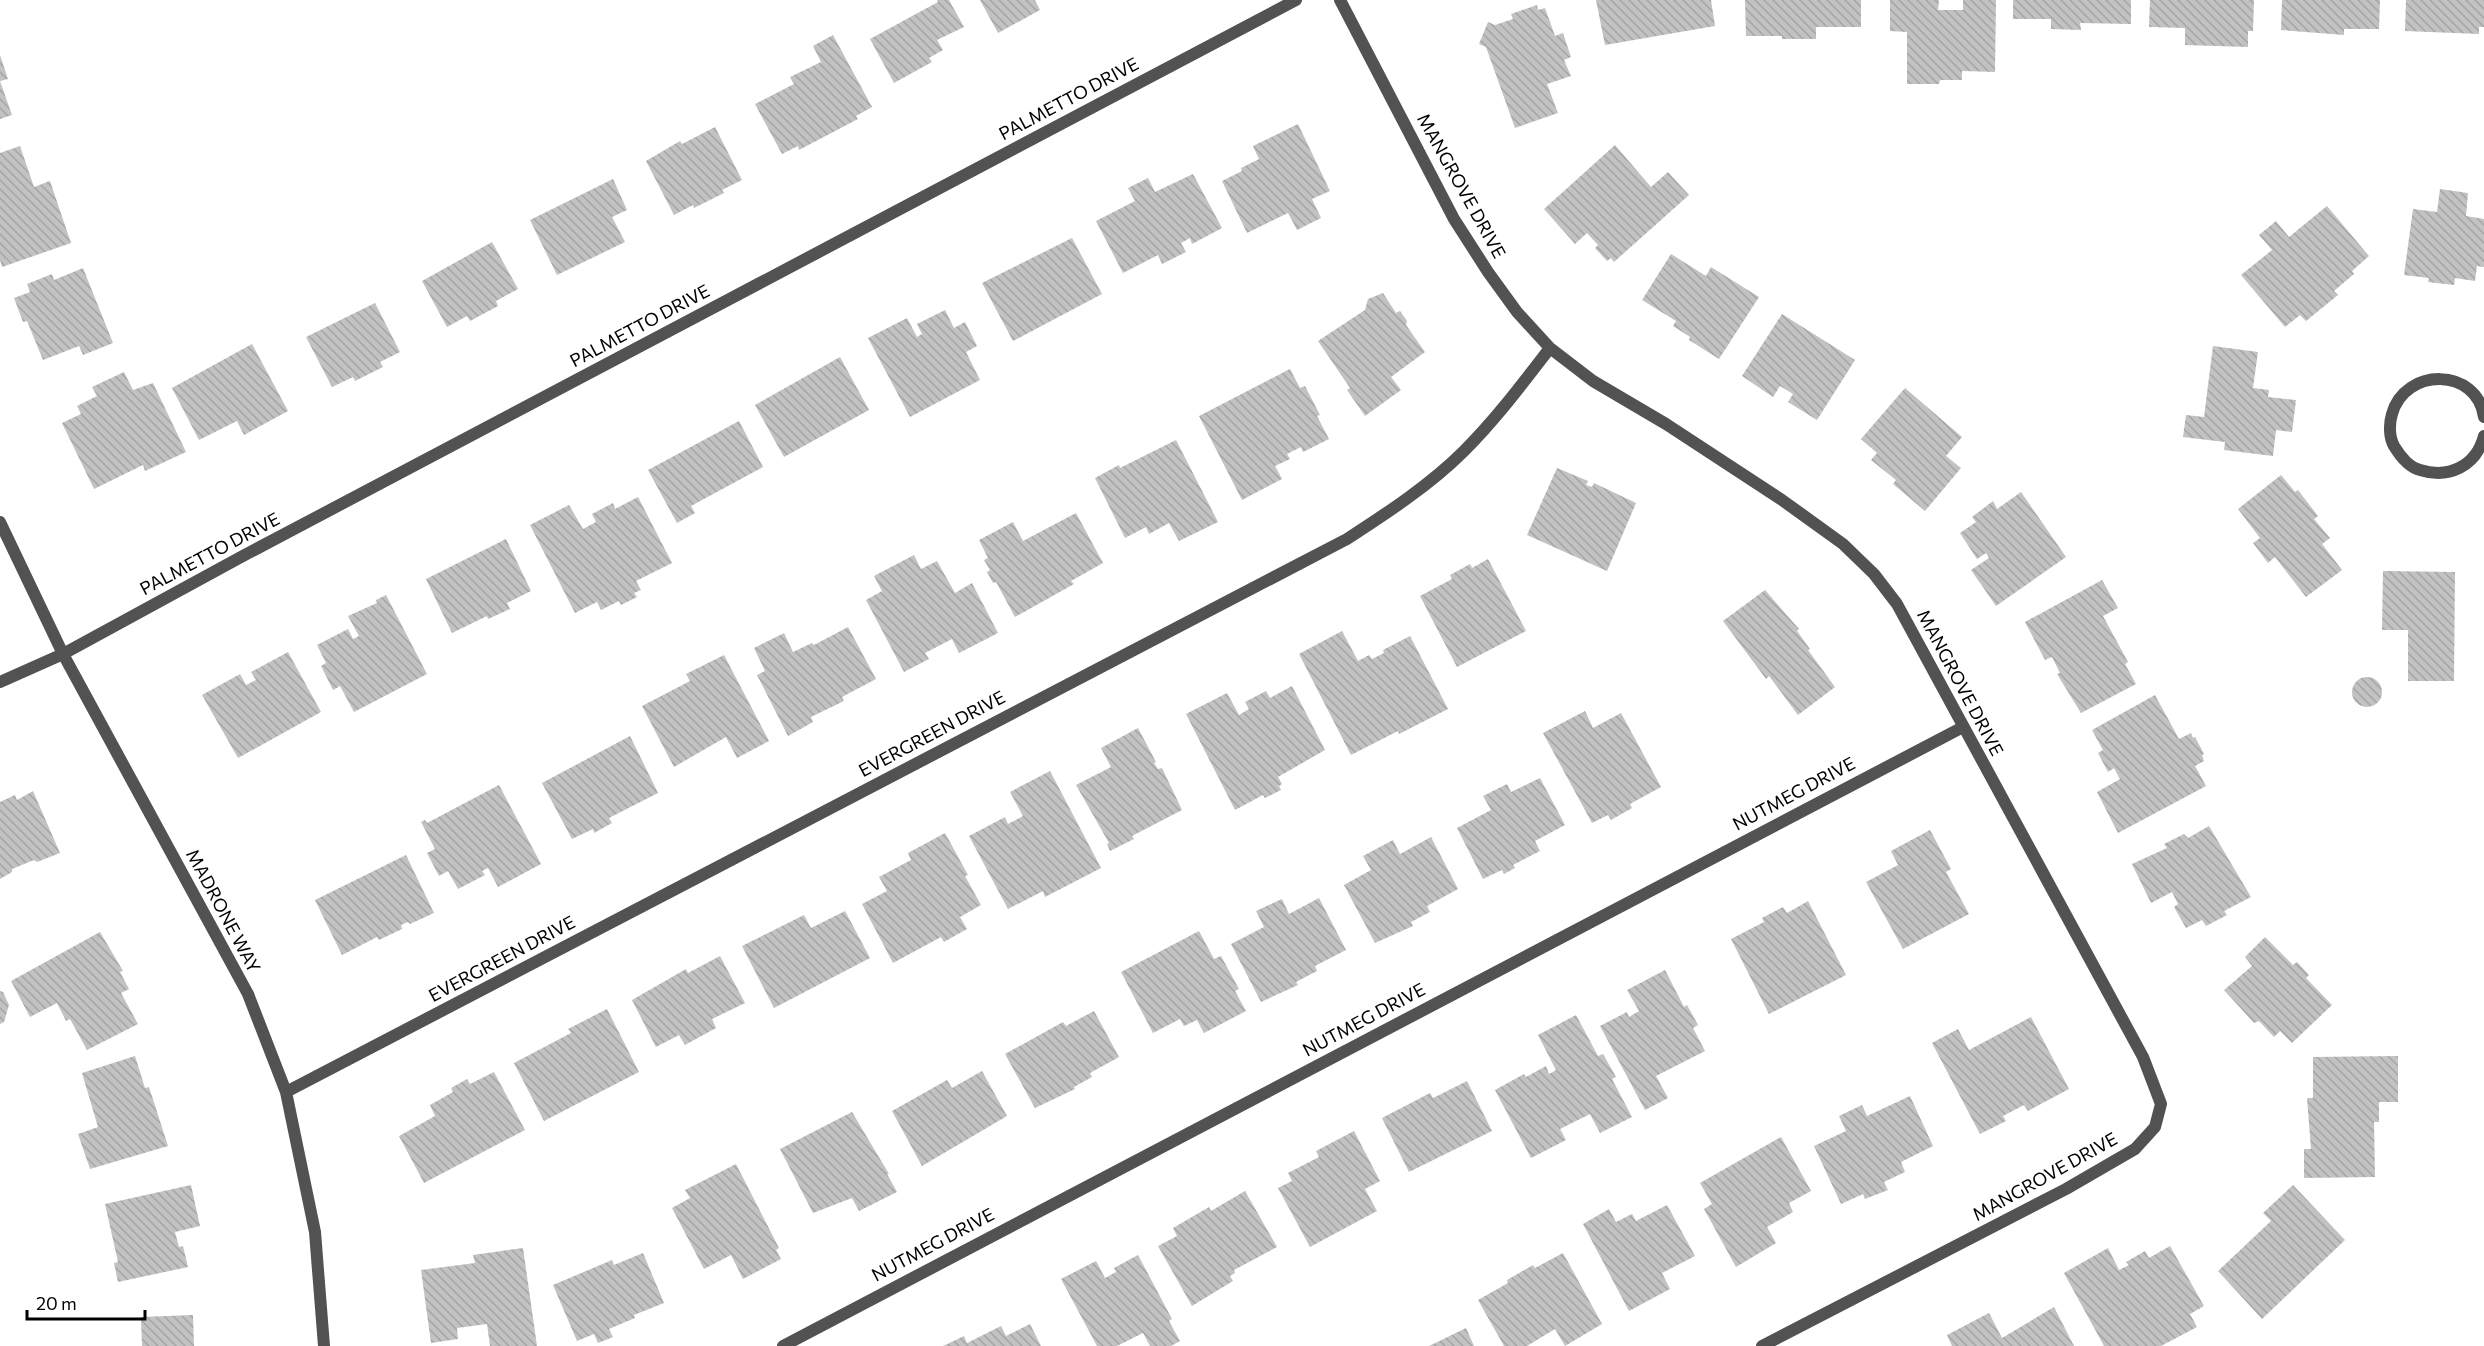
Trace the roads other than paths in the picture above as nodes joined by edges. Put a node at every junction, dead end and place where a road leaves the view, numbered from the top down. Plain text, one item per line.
1 (1296, 0) edge
2 (1340, 0) edge
3 (1550, 348) junction
4 (2484, 417) edge
5 (2484, 436) edge
6 (0, 522) edge
7 (63, 654) junction
8 (0, 682) edge
9 (1963, 727) junction
10 (286, 1092) junction
11 (324, 1346) edge
12 (783, 1346) edge
13 (1762, 1346) edge

1 - 7 street, PALMETTO DRIVE
2 - 3 street, MANGROVE DRIVE
3 - 9 street, MANGROVE DRIVE
3 - 10 street, EVERGREEN DRIVE
4 - 5 street
6 - 7 street, MADRONE WAY
7 - 8 street, PALMETTO DRIVE
7 - 10 street, MADRONE WAY
9 - 12 street, NUTMEG DRIVE
9 - 13 street, MANGROVE DRIVE
10 - 11 street, MADRONE WAY

